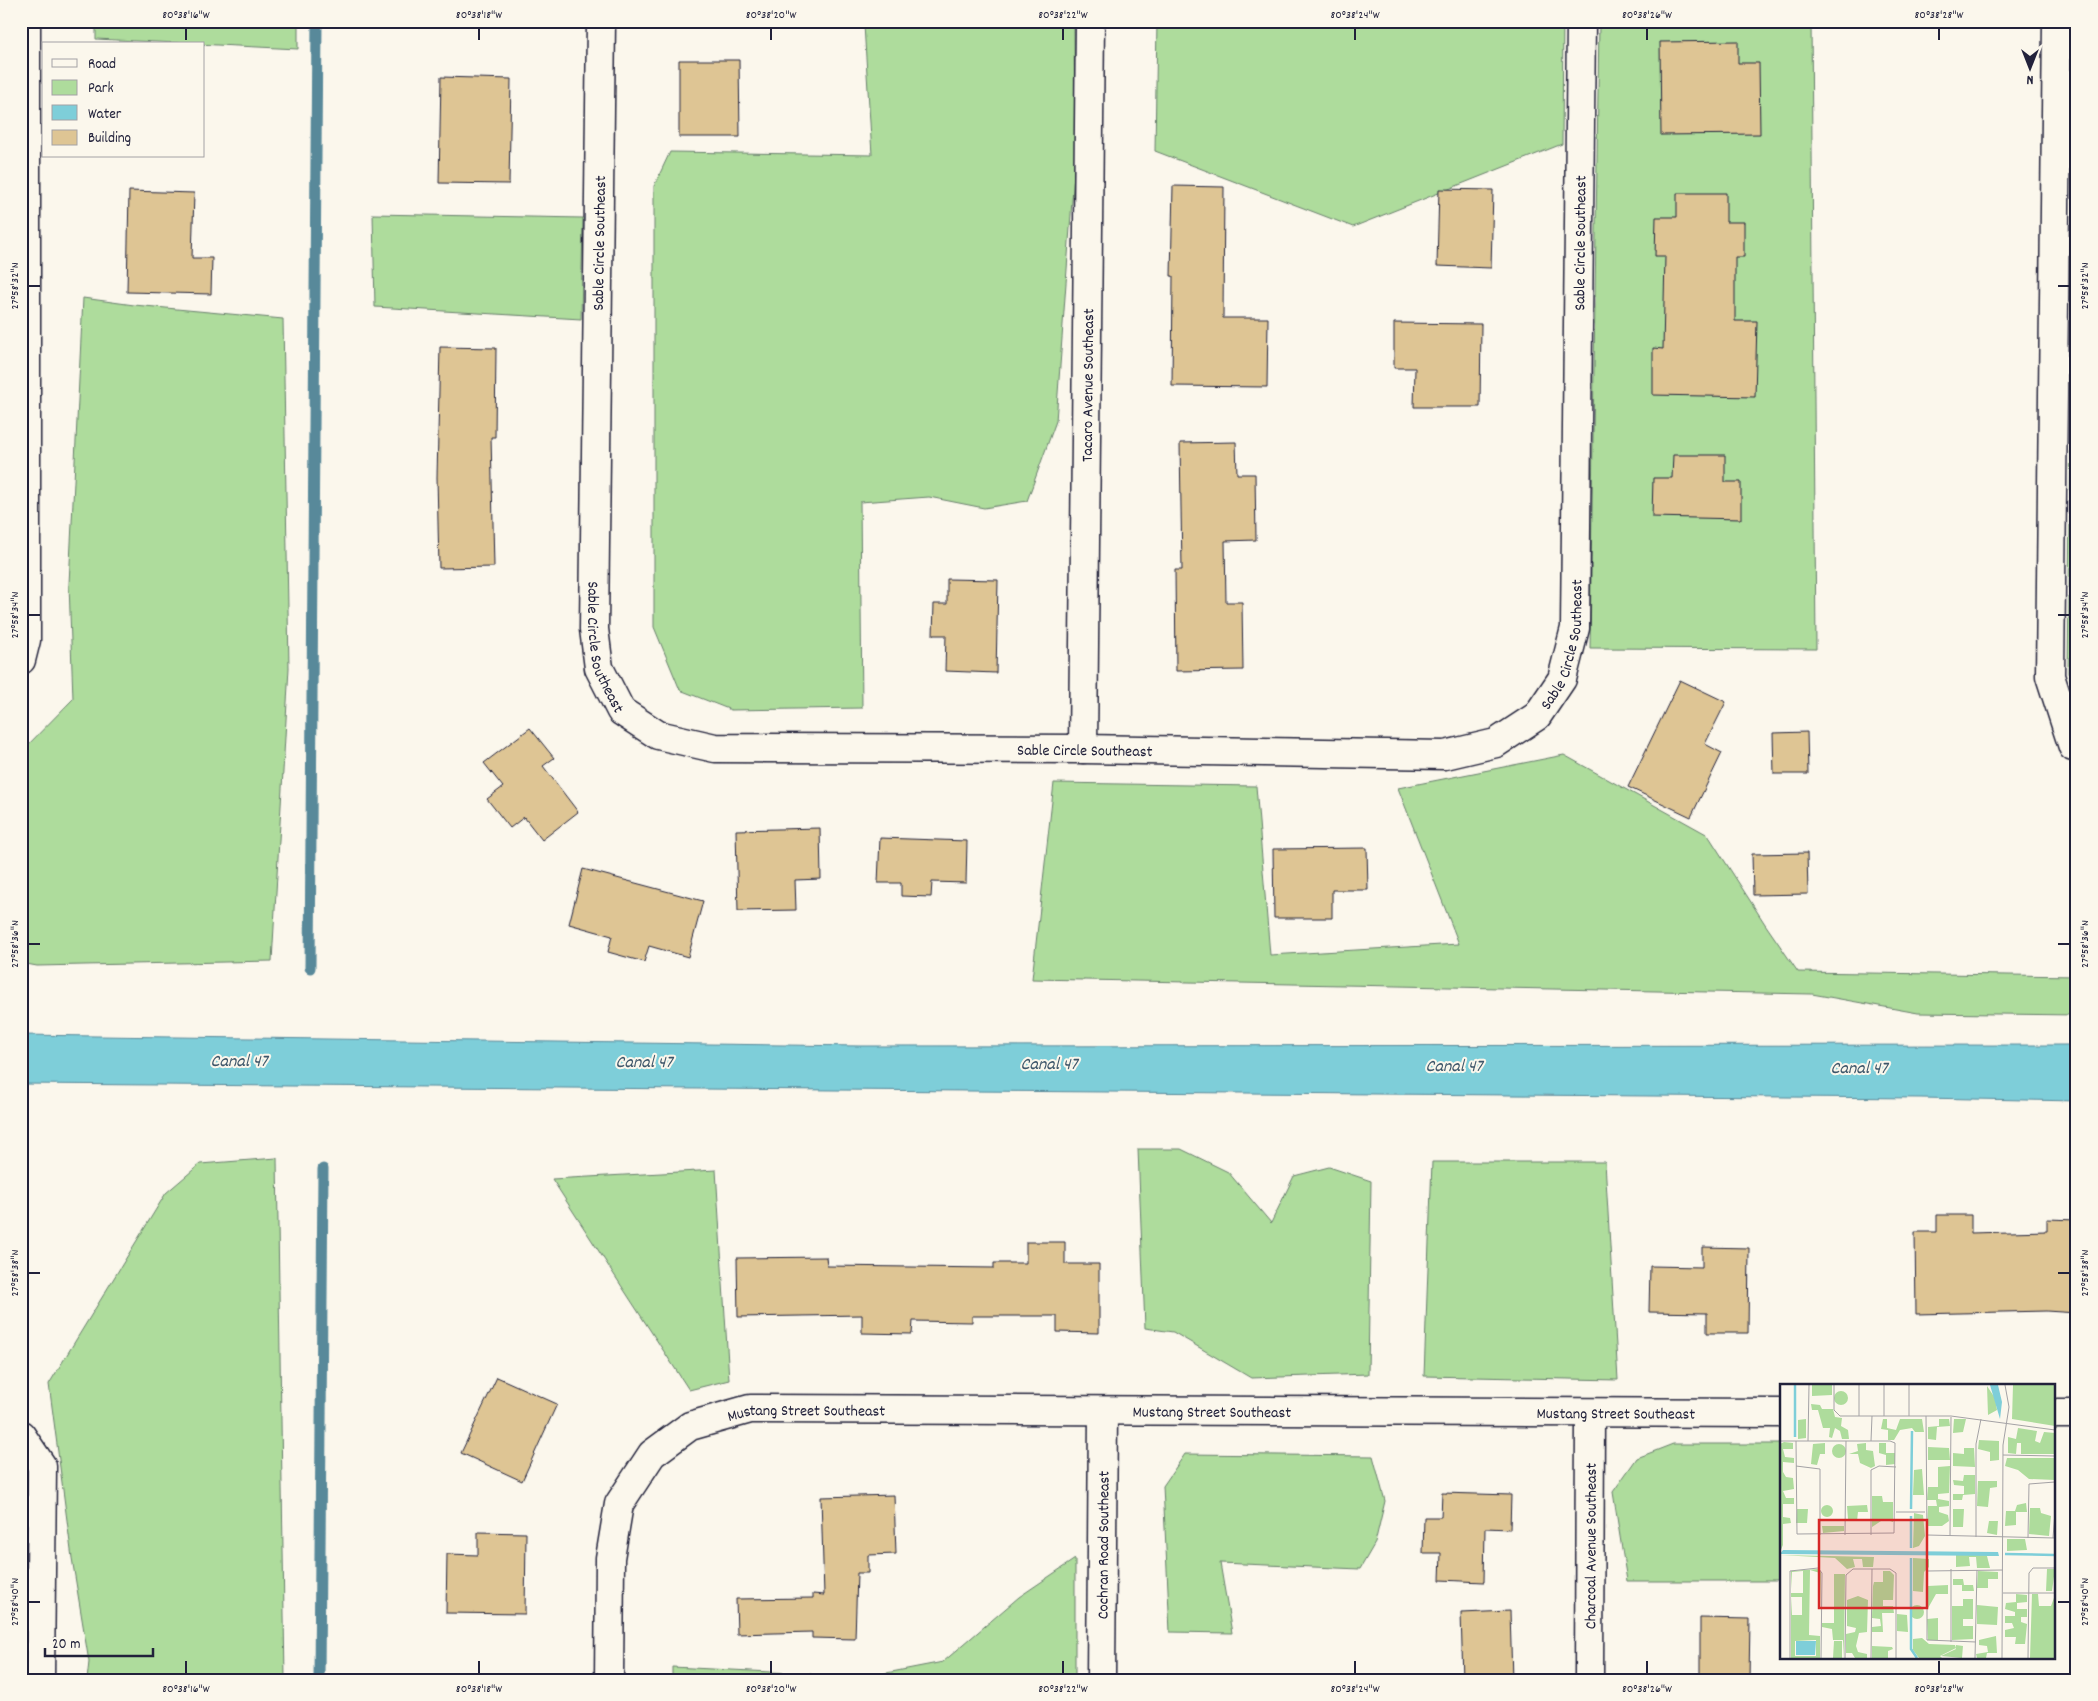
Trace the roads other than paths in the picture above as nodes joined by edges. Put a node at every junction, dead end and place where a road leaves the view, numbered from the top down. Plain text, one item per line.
1 (26, 21) edge
2 (601, 21) edge
3 (1090, 21) edge
4 (1581, 21) edge
5 (2057, 21) edge
6 (21, 660) edge
7 (2077, 748) edge
8 (1082, 749) junction
9 (1103, 1411) junction
10 (1590, 1413) junction
11 (1780, 1413) edge
12 (2056, 1414) edge
13 (2077, 1414) edge
14 (21, 1435) edge
15 (40, 1680) edge
16 (609, 1680) edge
17 (1101, 1680) edge
18 (1589, 1680) edge

1 - 6 street
2 - 8 street, Sable Circle Southeast
3 - 8 street, Tacaro Avenue Southeast
4 - 8 street, Sable Circle Southeast
5 - 7 street
9 - 10 street, Mustang Street Southeast
9 - 16 street, Mustang Street Southeast
9 - 17 street, Cochran Road Southeast
10 - 11 street, Mustang Street Southeast
10 - 18 street, Charcoal Avenue Southeast
12 - 13 street
14 - 15 street

